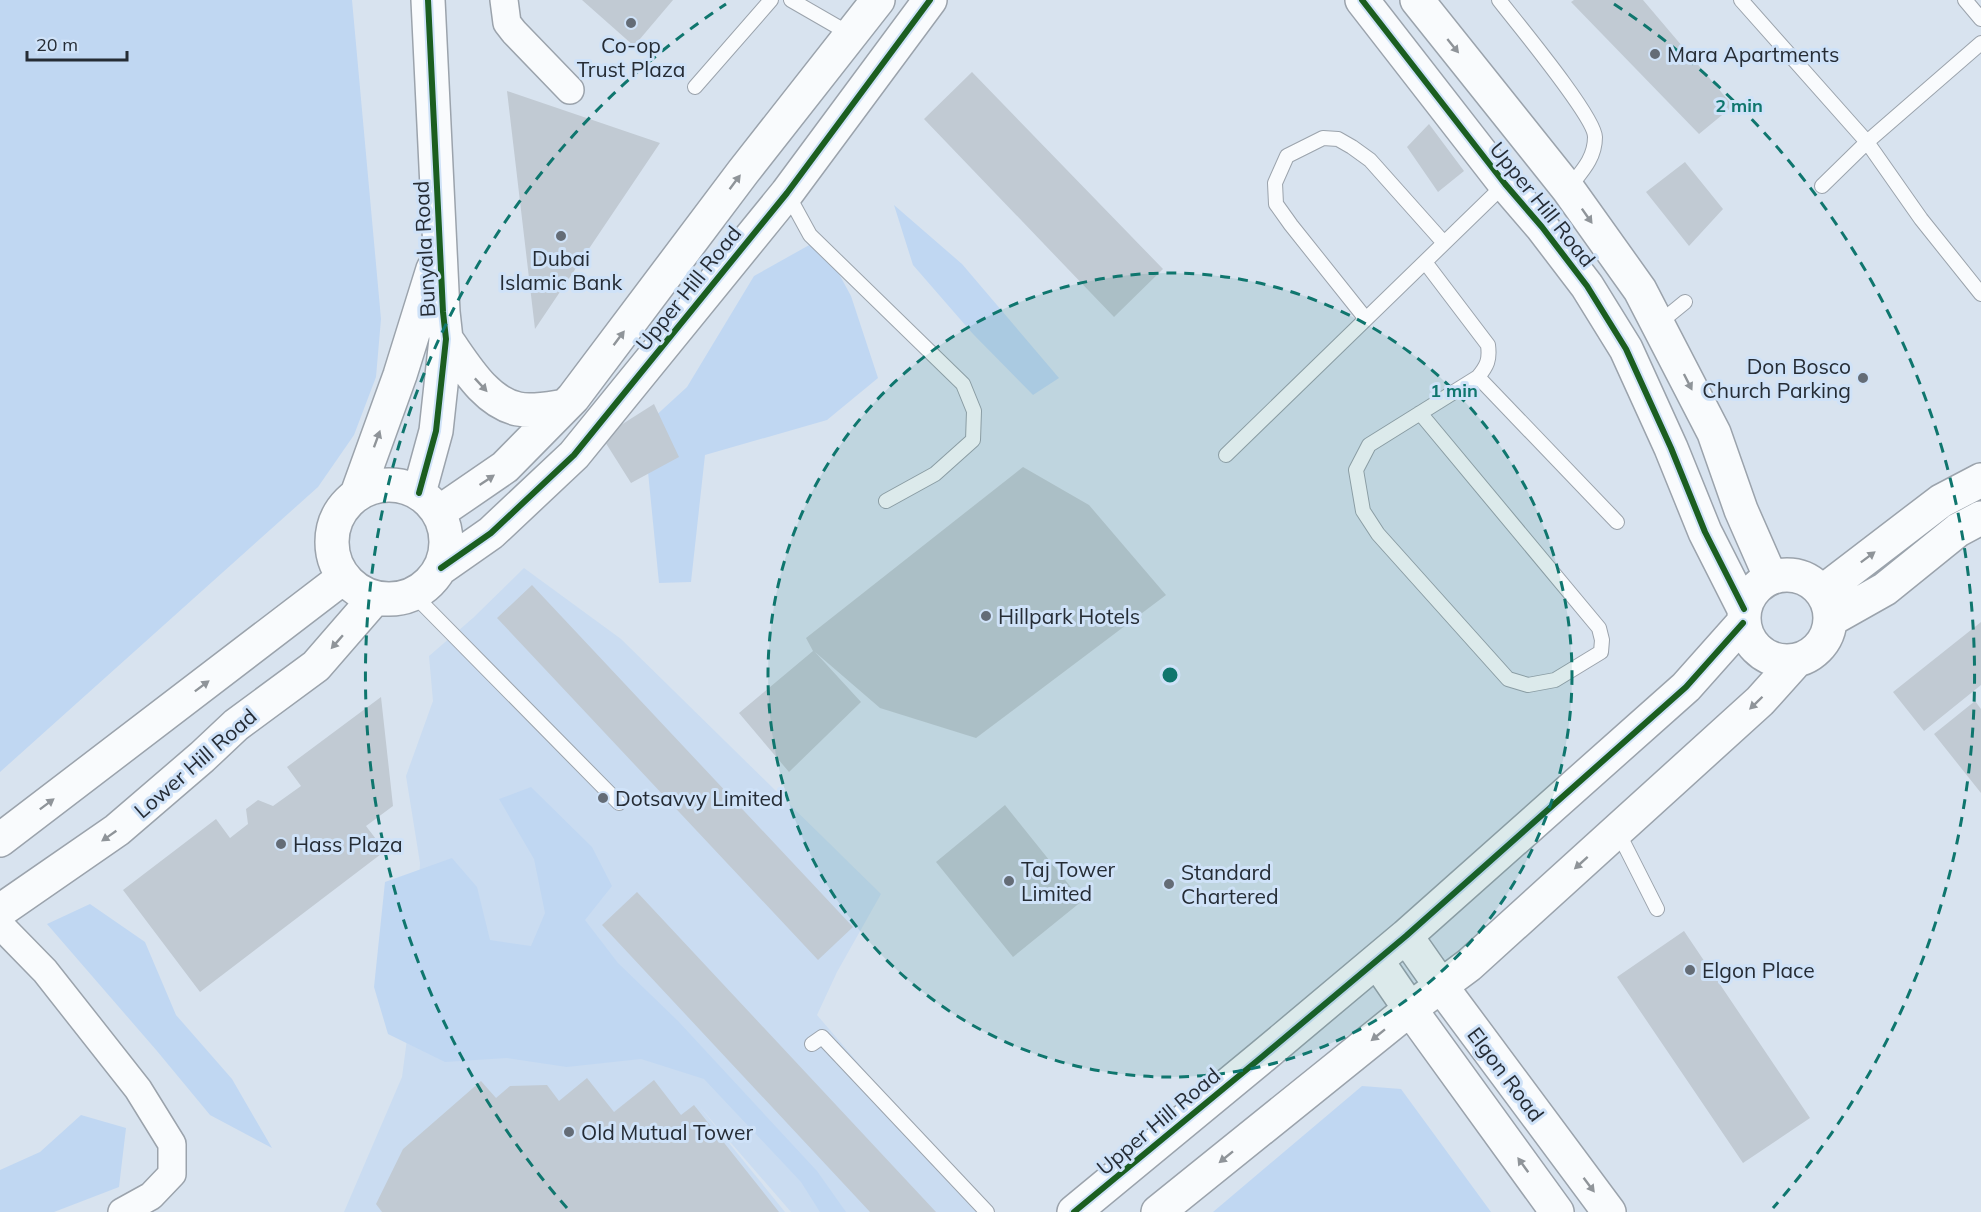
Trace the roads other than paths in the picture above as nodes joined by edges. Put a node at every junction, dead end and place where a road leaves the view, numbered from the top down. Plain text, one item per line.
1 (428, 0) edge
2 (504, 0) edge
3 (771, 0) edge
4 (791, 0) edge
5 (878, 0) edge
6 (930, 0) edge
7 (1362, 0) edge
8 (1417, 0) edge
9 (1499, 0) edge
10 (1741, 0) edge
11 (1965, 0) edge
12 (1981, 19) edge
13 (850, 34) junction
14 (1981, 43) edge
15 (695, 87) dead end
16 (570, 90) dead end
17 (1867, 142) junction
18 (1505, 184) junction
19 (1822, 186) dead end
20 (1568, 189) junction
21 (787, 193) junction
22 (1444, 243) junction
23 (440, 247) junction
24 (1425, 262) junction
25 (1981, 294) edge
26 (1685, 302) dead end
27 (1366, 319) junction
28 (1658, 324) junction
29 (446, 339) junction
30 (1478, 377) junction
31 (565, 406) junction
32 (1420, 413) junction
33 (1226, 455) dead end
34 (1981, 480) edge
35 (357, 494) junction
36 (886, 501) dead end
37 (429, 503) junction
38 (1981, 518) edge
39 (1617, 522) dead end
40 (441, 568) junction
41 (1770, 576) junction
42 (344, 577) junction
43 (413, 594) junction
44 (375, 598) junction
45 (1826, 606) junction
46 (1743, 616) junction
47 (1796, 661) junction
48 (620, 803) dead end
49 (1617, 830) junction
50 (0, 840) edge
51 (1658, 909) dead end
52 (0, 911) edge
53 (0, 925) edge
54 (1406, 936) junction
55 (1377, 961) junction
56 (1441, 986) junction
57 (1410, 1010) junction
58 (812, 1044) dead end
59 (122, 1212) edge
60 (987, 1212) edge
61 (1074, 1212) edge
62 (1158, 1212) edge
63 (1557, 1212) edge
64 (1609, 1212) edge

1 - 23 street, Bunyala Road
2 - 16 street
3 - 15 lane
4 - 13 lane
5 - 13 street, Upper Hill Road
6 - 21 street, Upper Hill Road
7 - 18 street, Upper Hill Road
8 -> 20 street, Upper Hill Road
9 - 20 lane
10 - 17 lane
11 - 12 lane
31 -> 13 street, Upper Hill Road
14 - 17 lane
17 - 19 lane
17 - 25 lane
18 - 22 lane
18 - 46 street, Upper Hill Road
20 -> 28 street, Upper Hill Road
21 - 36 lane
21 - 40 street, Upper Hill Road
22 - 24 lane
22 - 27 lane
23 - 29 street, Bunyala Road
35 -> 23 street, Bunyala Road
24 - 27 lane
24 - 30 lane
26 - 28 lane
27 - 33 lane
28 -> 41 street, Upper Hill Road
29 -> 31 street
29 - 37 street, Bunyala Road
30 - 32 lane
30 - 39 lane
37 -> 31 street, Upper Hill Road
32 - 32 lane
45 -> 34 street
35 - 37 street
35 - 42 street
37 - 40 street
38 - 45 street
40 - 43 street
41 - 45 street
41 - 46 street
42 - 44 street
50 -> 42 street
43 - 44 street
43 - 48 lane
44 -> 52 street, Lower Hill Road
45 - 47 street
46 - 47 street
46 - 54 street, Upper Hill Road
47 -> 49 street
49 - 51 lane
49 -> 56 street
53 - 59 street
54 - 55 street, Upper Hill Road
54 - 56 street, Elgon Road
55 - 57 street, Elgon Road
55 - 61 street, Upper Hill Road
56 - 57 street
56 -> 64 street, Elgon Road
57 -> 62 street
63 -> 57 street, Elgon Road
58 - 60 lane

